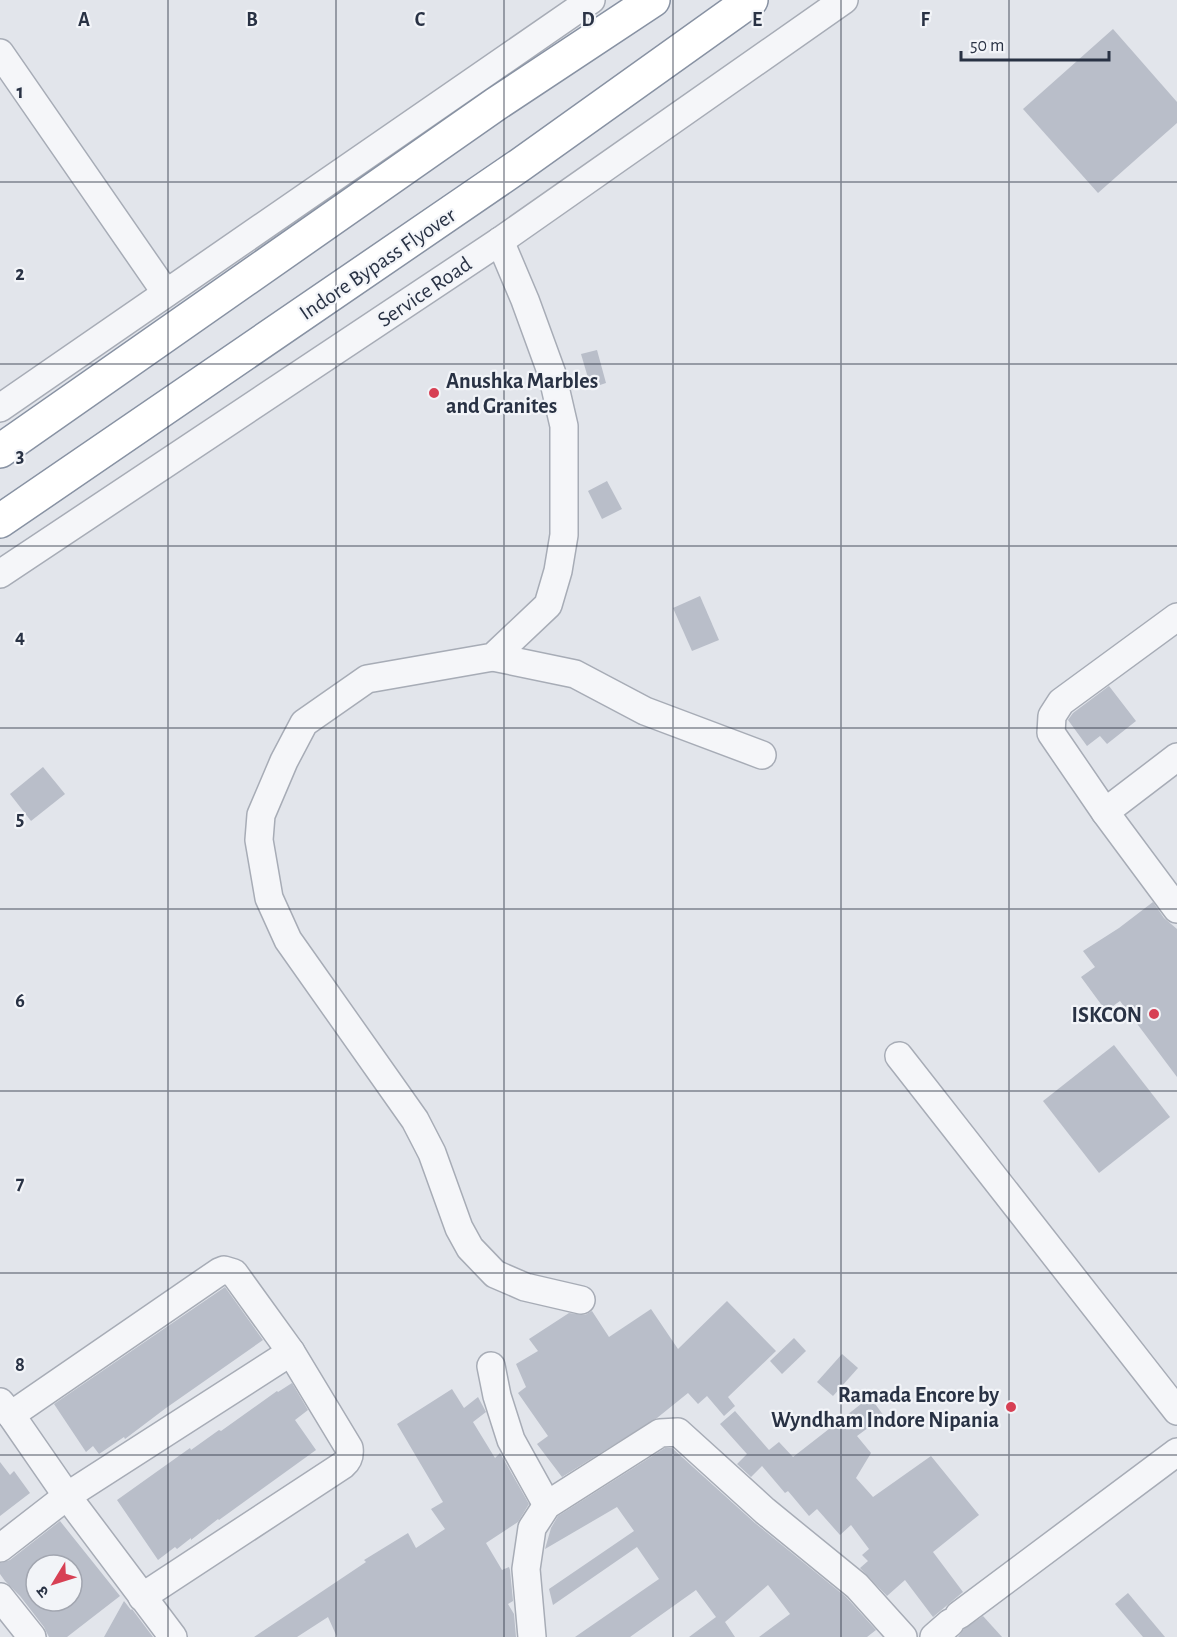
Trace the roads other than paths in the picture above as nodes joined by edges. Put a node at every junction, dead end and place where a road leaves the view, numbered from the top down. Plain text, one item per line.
1 (591, 0) edge
2 (653, 0) edge
3 (751, 0) edge
4 (843, 0) edge
5 (0, 53) edge
6 (500, 241) junction
7 (166, 293) junction
8 (0, 408) edge
9 (0, 451) edge
10 (0, 521) edge
11 (0, 574) edge
12 (1177, 617) edge
13 (492, 657) junction
14 (762, 754) dead end
15 (1177, 757) edge
16 (1105, 812) junction
17 (1176, 906) edge
18 (899, 1056) dead end
19 (581, 1300) dead end
20 (291, 1352) junction
21 (491, 1366) dead end
22 (6, 1408) edge
23 (1177, 1410) edge
24 (1177, 1452) edge
25 (67, 1496) junction
26 (547, 1505) junction
27 (0, 1548) edge
28 (0, 1597) edge
29 (142, 1597) junction
30 (948, 1625) edge
31 (899, 1636) edge
32 (32, 1637) edge
33 (173, 1637) edge
34 (532, 1637) edge

1 - 7 street
2 - 9 highway
3 - 10 highway, Indore Bypass Flyover
4 - 6 street, Service Road
5 - 7 street
6 - 11 street, Service Road
6 - 13 street
7 - 8 street
12 - 16 street
13 - 14 street
13 - 19 street
15 - 16 street
16 - 17 street
18 - 23 street
20 - 22 street
20 - 25 street
20 - 29 street
21 - 26 street
22 - 25 street
24 - 30 street
25 - 27 street
25 - 29 street
26 - 31 street
26 - 34 street
28 - 32 street
29 - 33 street

